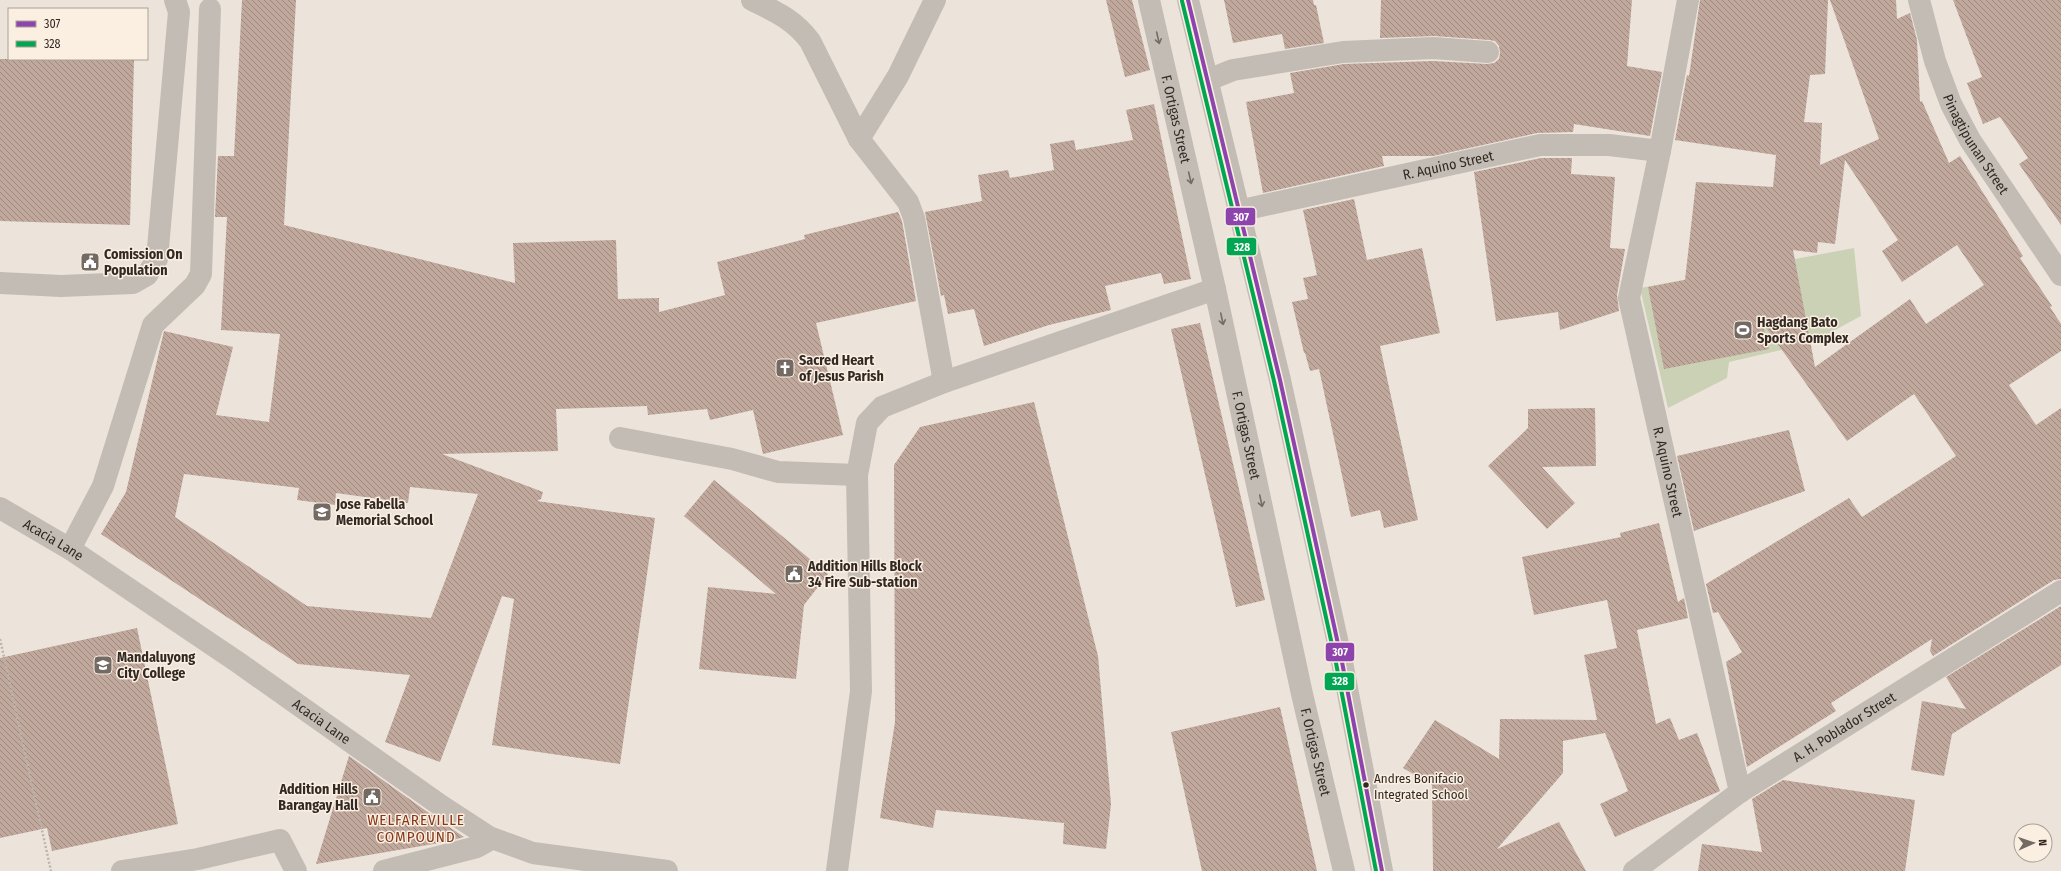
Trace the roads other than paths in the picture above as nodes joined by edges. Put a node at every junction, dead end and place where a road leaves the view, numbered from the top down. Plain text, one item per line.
1 (175, 0) edge
2 (752, 0) edge
3 (935, 0) edge
4 (1149, 0) edge
5 (1188, 0) edge
6 (1688, 0) edge
7 (1920, 0) edge
8 (210, 9) dead end
9 (1488, 52) dead end
10 (1208, 80) junction
11 (859, 139) junction
12 (1660, 151) junction
13 (1238, 211) junction
14 (2061, 275) edge
15 (0, 283) edge
16 (1215, 289) junction
17 (944, 382) junction
18 (620, 438) dead end
19 (857, 475) junction
20 (0, 508) edge
21 (70, 549) junction
22 (2061, 592) edge
23 (1740, 792) junction
24 (489, 837) junction
25 (532, 862) edge
26 (122, 871) edge
27 (296, 871) edge
28 (384, 871) edge
29 (667, 871) edge
30 (837, 871) edge
31 (1344, 871) edge
32 (1382, 871) edge
33 (1634, 871) edge

1 - 15 street
2 - 11 street
3 - 11 street
4 -> 16 street, F. Ortigas Street
5 - 10 street
6 - 12 street, R. Aquino Street
7 - 14 street, Pinagtipunan Street
8 - 21 street
9 - 10 street
10 - 13 street
11 - 17 street
12 - 13 street, R. Aquino Street
12 - 23 street, R. Aquino Street
13 - 32 street
16 - 17 street
16 -> 31 street, F. Ortigas Street
17 - 19 street
18 - 19 street
19 - 30 street
20 - 21 street, Acacia Lane
21 - 24 street, Acacia Lane
22 - 23 street, A. H. Poblador Street
23 - 33 street, A. H. Poblador Street
24 - 25 street, Acacia Lane
24 - 28 street
25 - 29 street, Acacia Lane
26 - 27 street

